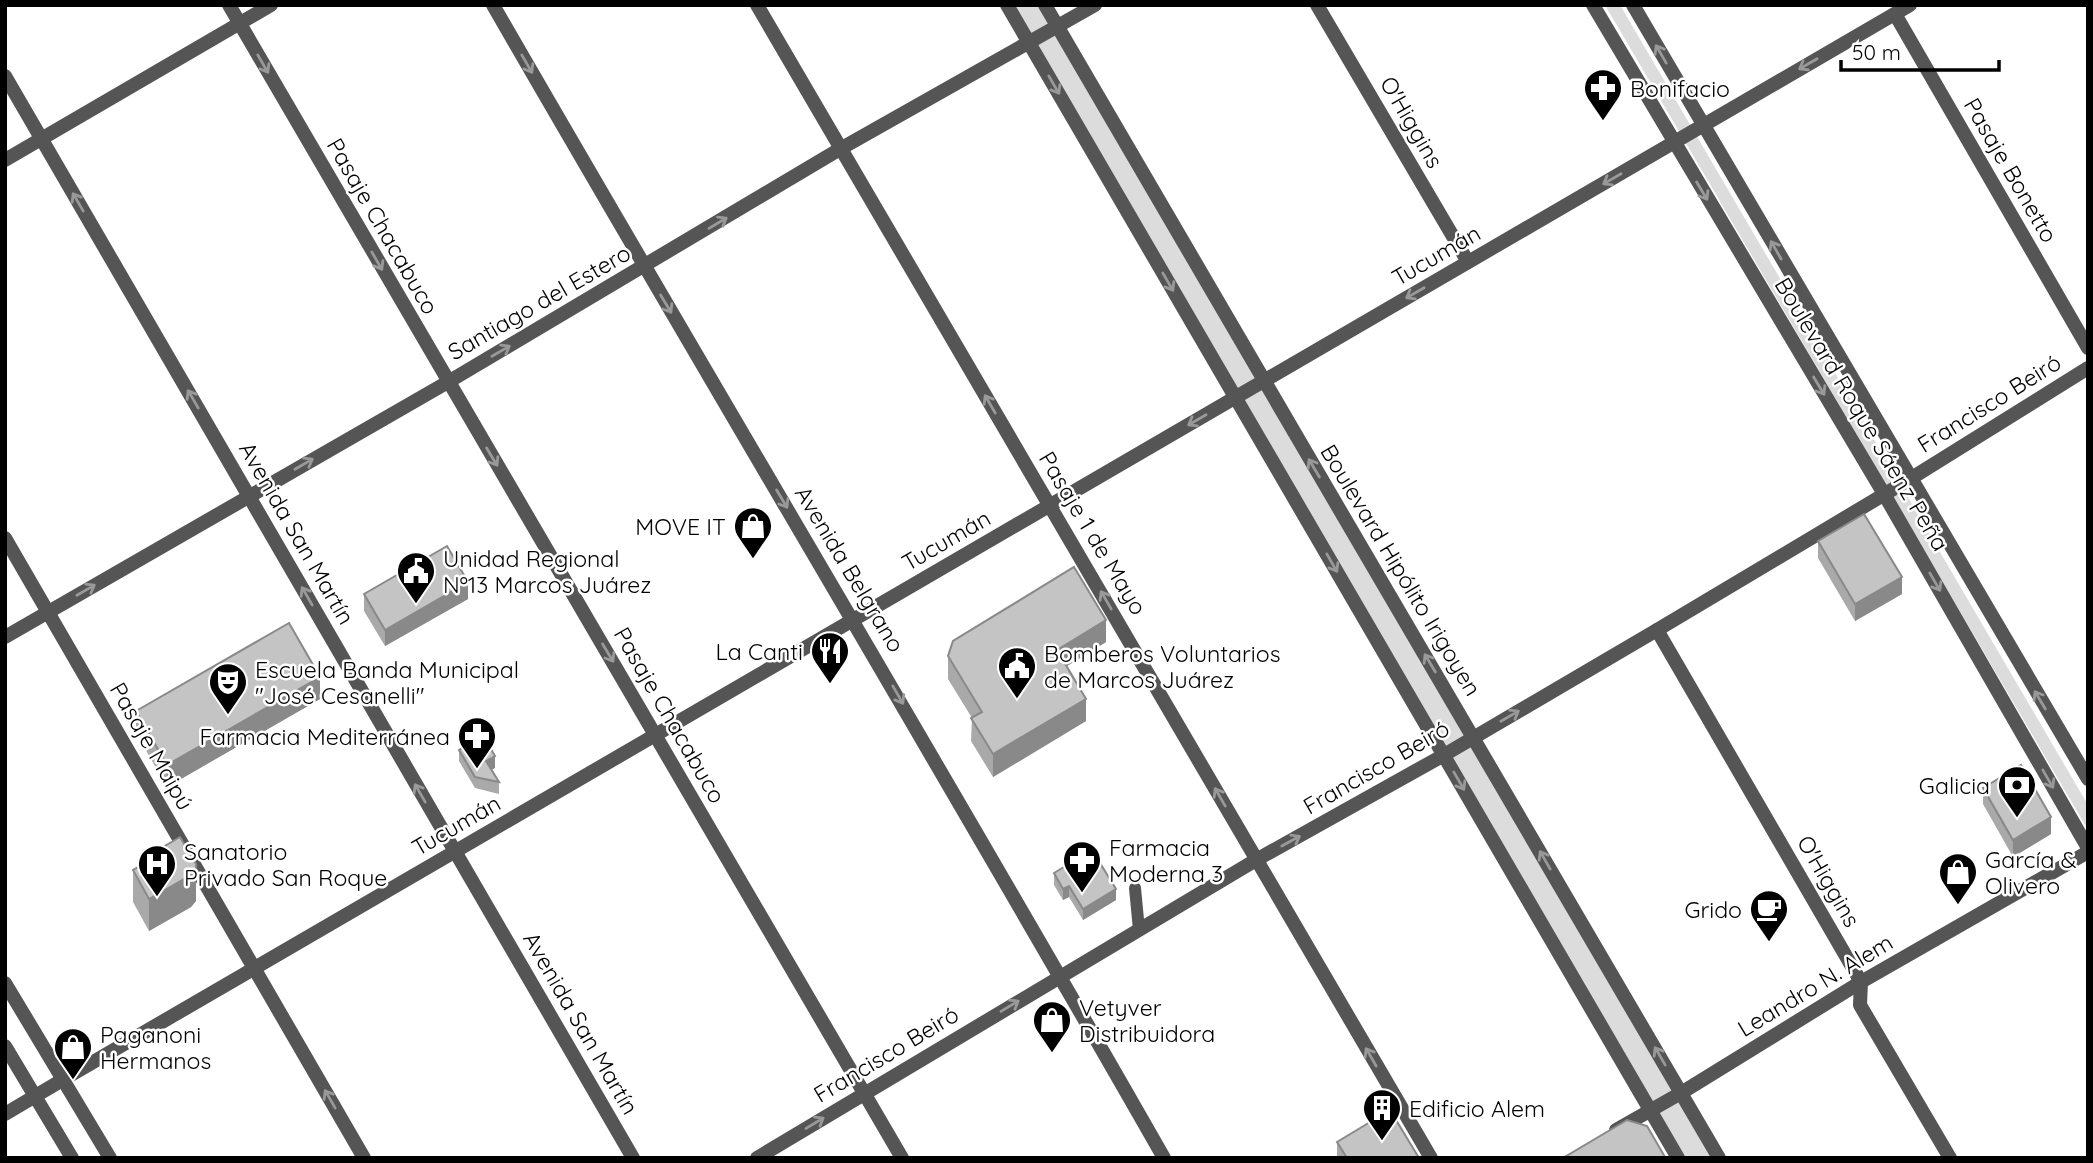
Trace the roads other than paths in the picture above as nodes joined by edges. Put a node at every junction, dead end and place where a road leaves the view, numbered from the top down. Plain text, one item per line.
1 (229, 5) edge
2 (271, 5) edge
3 (493, 5) edge
4 (757, 5) edge
5 (1007, 5) edge
6 (1045, 5) edge
7 (1095, 5) edge
8 (1317, 5) edge
9 (1593, 5) edge
10 (1633, 5) edge
11 (1910, 5) edge
12 (1895, 14) junction
13 (240, 24) junction
14 (1058, 26) junction
15 (1029, 43) junction
16 (5, 76) edge
17 (1703, 125) junction
18 (42, 139) junction
19 (1674, 143) junction
20 (840, 149) junction
21 (5, 160) edge
22 (1468, 262) junction
23 (644, 267) junction
24 (2088, 348) edge
25 (2088, 368) edge
26 (448, 382) junction
27 (1263, 382) junction
28 (1236, 397) junction
29 (1910, 480) junction
30 (1884, 494) junction
31 (249, 495) junction
32 (1050, 506) junction
33 (5, 538) edge
34 (48, 612) junction
35 (854, 620) junction
36 (1657, 630) junction
37 (5, 637) edge
38 (656, 735) junction
39 (1474, 737) junction
40 (1444, 755) junction
41 (2088, 779) edge
42 (2084, 831) edge
43 (2088, 850) edge
44 (454, 852) junction
45 (1256, 860) junction
46 (1135, 888) dead end
47 (1139, 930) junction
48 (255, 968) junction
49 (1060, 976) junction
50 (1861, 982) junction
51 (5, 983) edge
52 (5, 1046) edge
53 (64, 1079) junction
54 (864, 1093) junction
55 (1681, 1093) junction
56 (34, 1097) junction
57 (1650, 1110) junction
58 (5, 1114) edge
59 (1602, 1138) edge
60 (72, 1158) edge
61 (110, 1158) edge
62 (364, 1158) edge
63 (633, 1158) edge
64 (757, 1158) edge
65 (902, 1158) edge
66 (1164, 1158) edge
67 (1431, 1158) edge
68 (1678, 1158) edge
69 (1718, 1158) edge
70 (1950, 1158) edge

1 - 13 street, Pasaje Chacabuco
2 - 13 street
3 -> 23 street, Avenida Belgrano
4 - 20 street, Pasaje 1 de Mayo
5 - 15 street
6 - 14 street, Boulevard Hipólito Irigoyen
7 - 14 street, Santiago del Estero
8 - 22 street, O'Higgins
9 - 19 street, Boulevard Roque Sáenz Peña
17 -> 10 street, Boulevard Roque Sáenz Peña
11 - 12 street, Tucumán
12 -> 17 street, Tucumán
12 - 24 street, Pasaje Bonetto
13 - 18 street
13 -> 26 street, Pasaje Chacabuco
14 - 15 street, Santiago del Estero
14 - 27 street, Boulevard Hipólito Irigoyen
15 - 20 street, Santiago del Estero
15 -> 28 street
16 - 18 street, Avenida San Martín
17 - 19 street, Tucumán
29 -> 17 street, Boulevard Roque Sáenz Peña
18 - 21 street
31 -> 18 street, Avenida San Martín
19 -> 22 street, Tucumán
19 -> 30 street, Boulevard Roque Sáenz Peña
23 -> 20 street, Santiago del Estero
32 -> 20 street, Pasaje 1 de Mayo
22 -> 27 street, Tucumán
26 -> 23 street, Santiago del Estero
23 -> 35 street, Avenida Belgrano
25 - 29 street, Francisco Beiró
31 -> 26 street, Santiago del Estero
26 -> 38 street, Pasaje Chacabuco
27 - 28 street, Tucumán
39 -> 27 street, Boulevard Hipólito Irigoyen
28 -> 32 street, Tucumán
28 -> 40 street
29 - 30 street, Francisco Beiró
41 -> 29 street, Boulevard Roque Sáenz Peña
30 - 36 street, Francisco Beiró
30 -> 42 street, Boulevard Roque Sáenz Peña
34 -> 31 street, Santiago del Estero
44 -> 31 street, Avenida San Martín
32 - 35 street, Tucumán
45 -> 32 street, Pasaje 1 de Mayo
33 - 34 street, Pasaje Maipú
34 - 37 street, Santiago del Estero
34 - 48 street, Pasaje Maipú
35 - 38 street, Tucumán
35 -> 49 street, Avenida Belgrano
39 -> 36 street, Francisco Beiró
36 - 50 street, O'Higgins
38 - 44 street, Tucumán
38 - 54 street, Pasaje Chacabuco
39 - 40 street, Francisco Beiró
55 -> 39 street, Boulevard Hipólito Irigoyen
45 -> 40 street, Francisco Beiró
40 -> 57 street
42 - 43 street, Boulevard Roque Sáenz Peña
43 - 50 street, Leandro N. Alem
44 - 48 street, Tucumán
44 - 63 street, Avenida San Martín
45 - 47 street, Francisco Beiró
67 -> 45 street, Pasaje 1 de Mayo
46 - 47 lane
47 - 49 street, Francisco Beiró
48 - 53 street, Tucumán
62 -> 48 street, Pasaje Maipú
54 -> 49 street, Francisco Beiró
49 - 66 street, Avenida Belgrano
50 - 55 street, Leandro N. Alem
50 - 70 street, O'Higgins
51 - 53 street
52 - 56 street
53 - 56 street, Tucumán
53 - 61 street
64 -> 54 street, Francisco Beiró
54 - 65 street, Pasaje Chacabuco
55 - 57 street, Leandro N. Alem
55 - 69 street, Boulevard Hipólito Irigoyen
56 - 58 street, Tucumán
56 - 60 street
57 - 59 street, Leandro N. Alem
57 - 68 street

